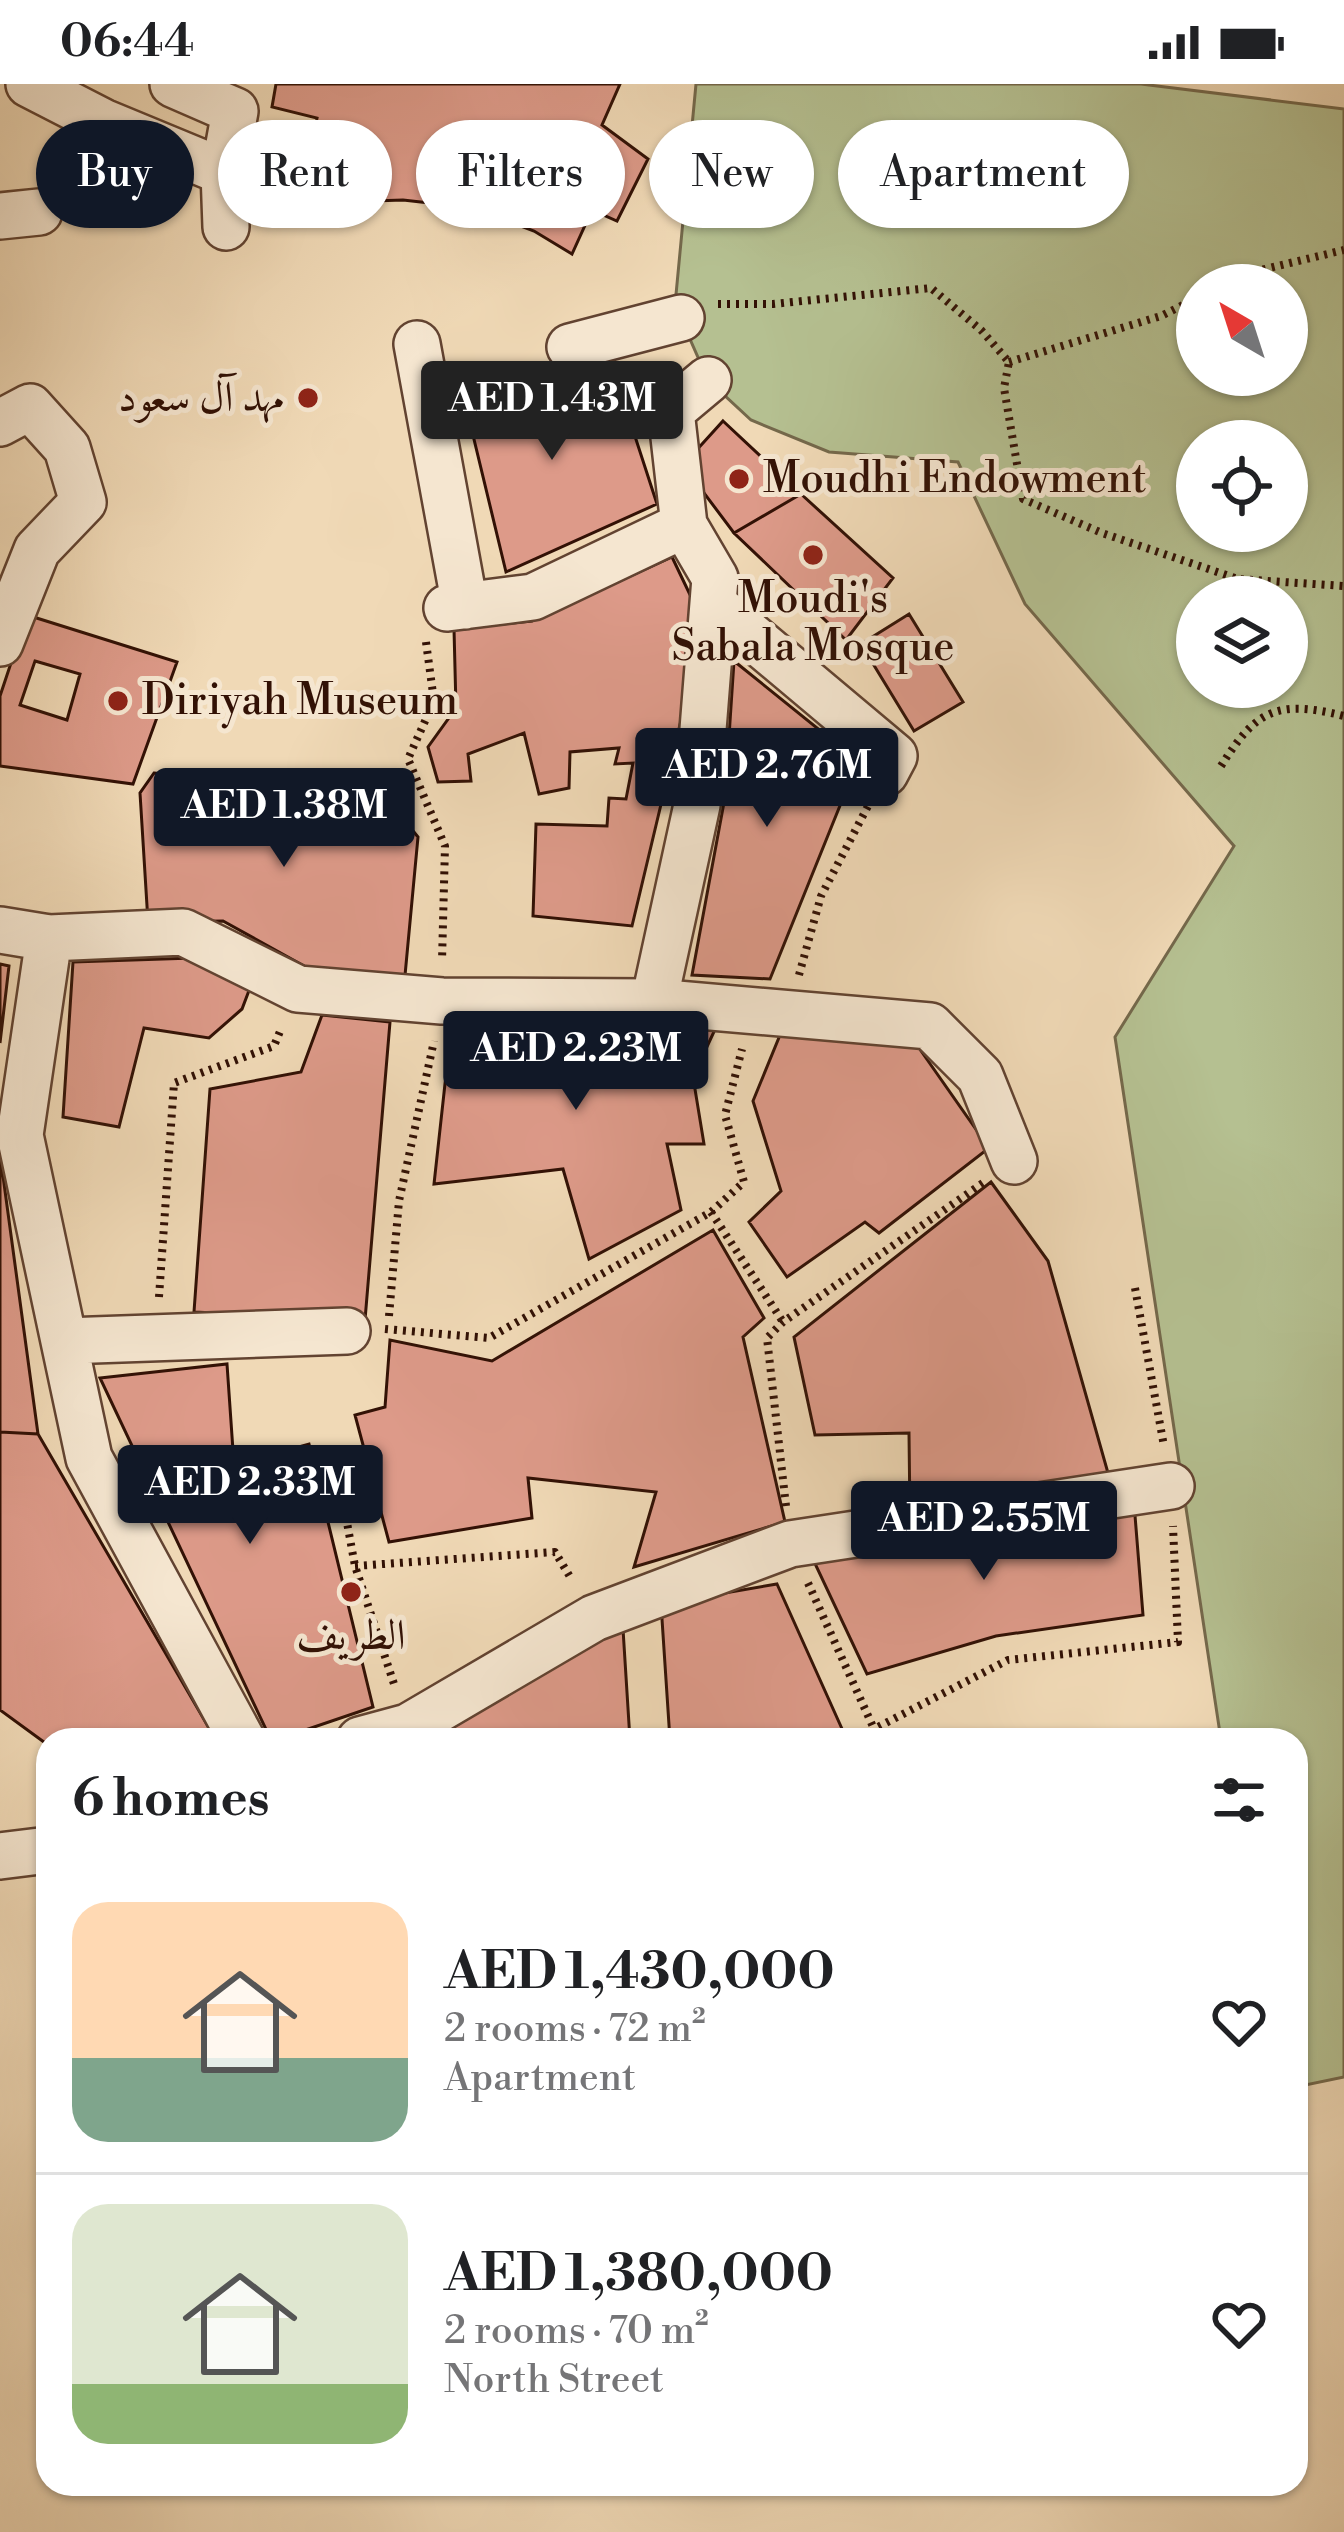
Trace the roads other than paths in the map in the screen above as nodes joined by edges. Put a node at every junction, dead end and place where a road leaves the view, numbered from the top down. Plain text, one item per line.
1 (29, 84) edge
2 (172, 84) edge
3 (233, 120) edge
4 (218, 170) edge
5 (681, 318) road end
6 (417, 344) dead end
7 (570, 347) dead end
8 (708, 380) dead end
9 (0, 423) edge
10 (684, 525) junction
11 (713, 604) junction
12 (0, 643) edge
13 (885, 773) road end
14 (0, 930) edge
15 (49, 938) junction
16 (654, 1002) junction
17 (1014, 1161) road end
18 (347, 1331) road end
19 (65, 1341) junction
20 (1171, 1486) road end
21 (235, 1728) edge
22 (404, 1728) edge
23 (36, 1852) edge
24 (0, 1856) edge

1 - 4 street
2 - 3 street
5 - 7 street
6 - 10 street
8 - 10 street
9 - 12 street
10 - 11 street
11 - 13 street
11 - 16 street
14 - 15 street
15 - 16 street
15 - 19 street
16 - 17 street
18 - 19 street
19 - 21 street
20 - 22 street
23 - 24 street

